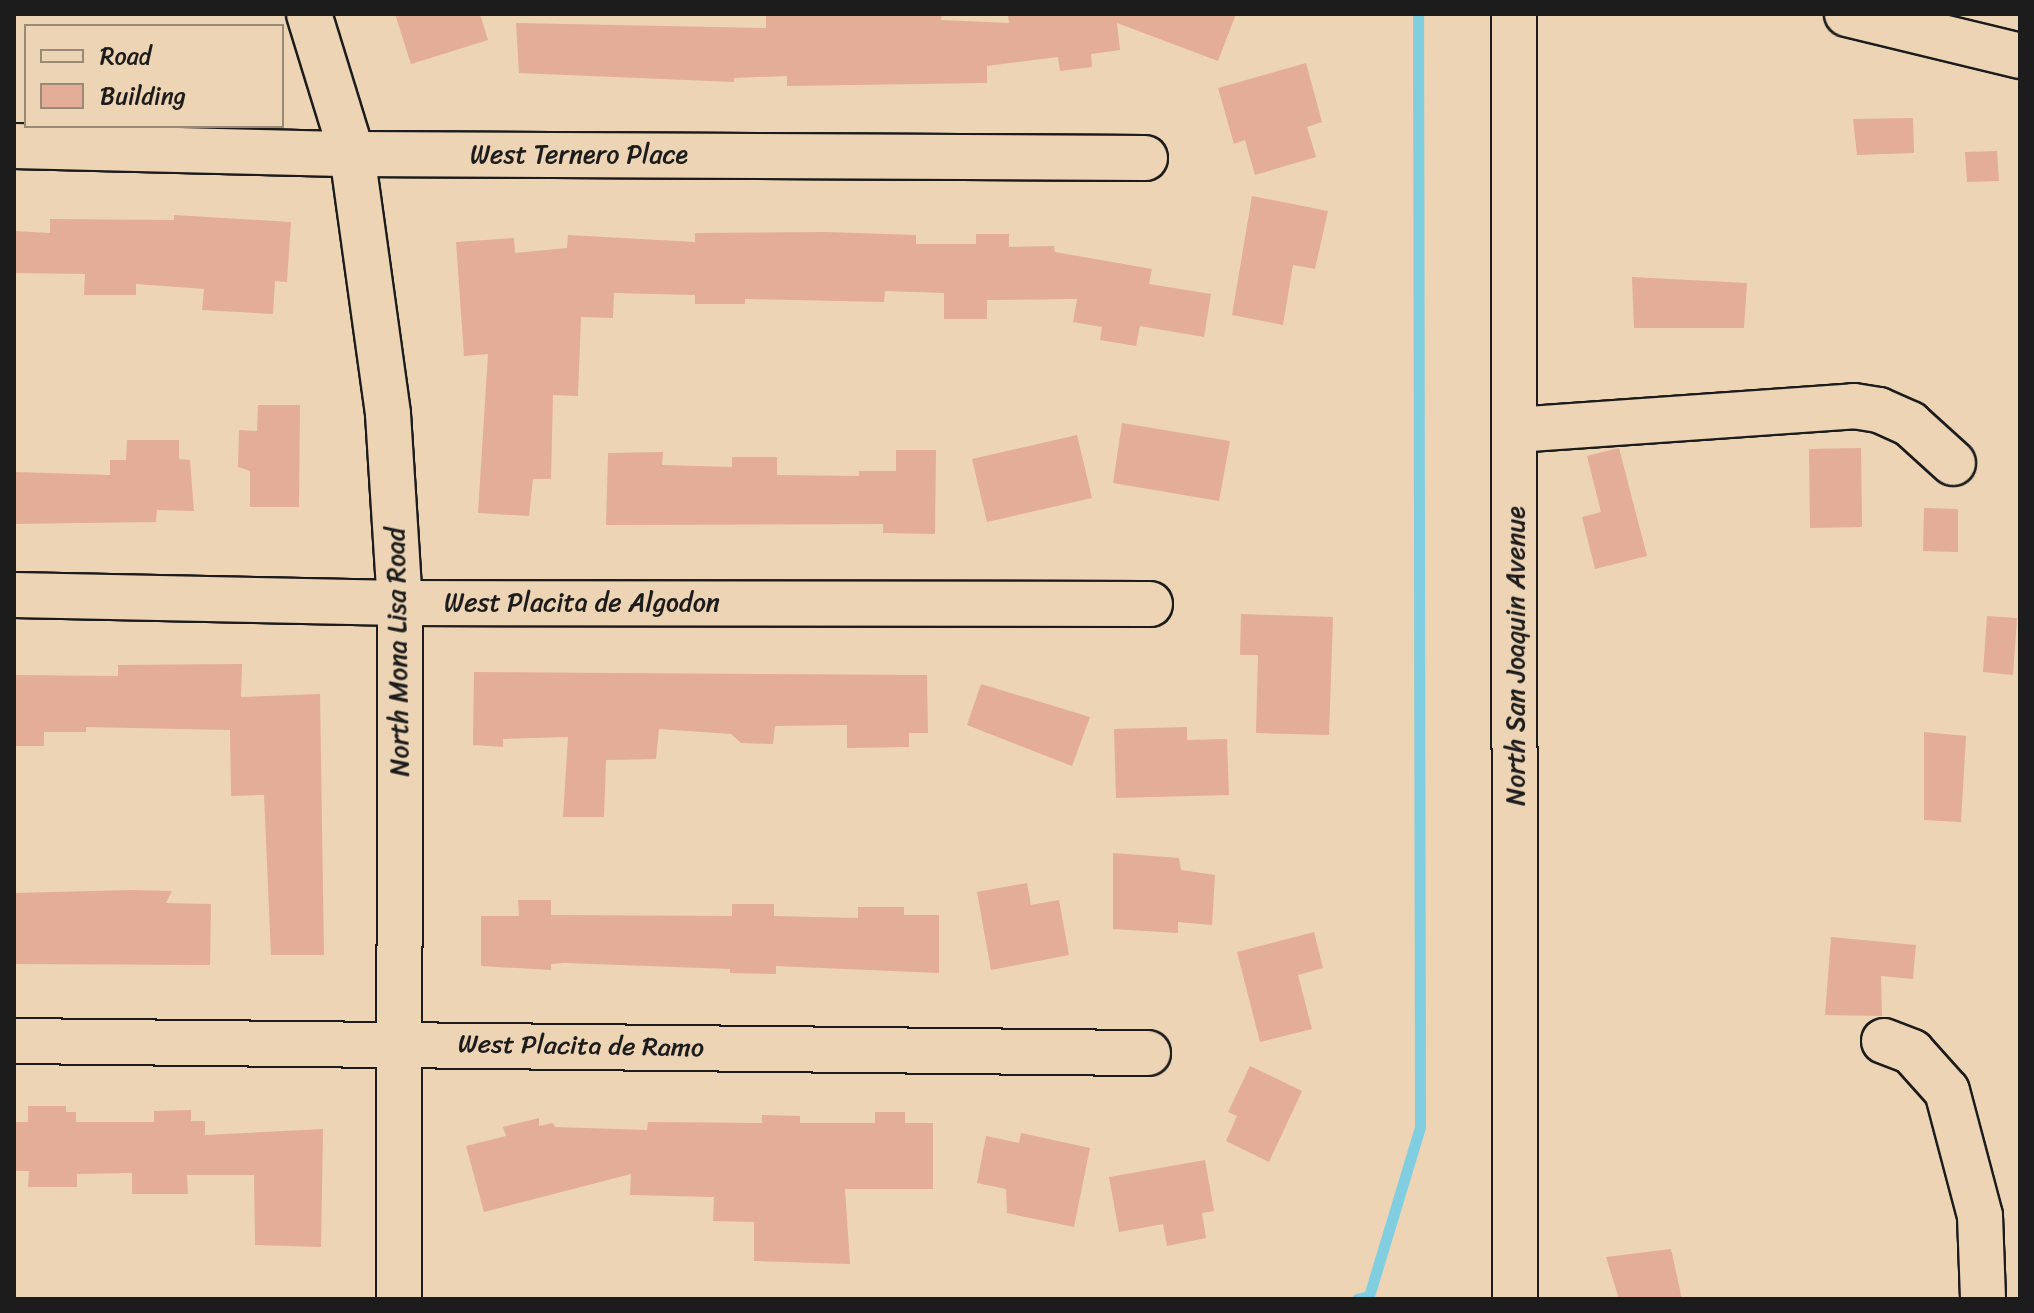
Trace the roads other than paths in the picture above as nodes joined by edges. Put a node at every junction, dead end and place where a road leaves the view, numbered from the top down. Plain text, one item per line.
1 (309, 14) edge
2 (1847, 14) edge
3 (1525, 18) edge
4 (2020, 56) edge
5 (14, 146) edge
6 (352, 154) junction
7 (1145, 158) dead end
8 (1515, 430) junction
9 (1953, 463) dead end
10 (14, 595) edge
11 (400, 603) junction
12 (1150, 604) dead end
13 (14, 1041) edge
14 (1884, 1041) dead end
15 (401, 1043) junction
16 (1148, 1053) dead end
17 (399, 1299) edge
18 (1515, 1299) edge
19 (1983, 1299) edge

1 - 6 street, North Mona Lisa Road
2 - 4 street
3 - 8 street, North San Joaquin Avenue
5 - 6 street, West Ternero Place
6 - 7 street, West Ternero Place
6 - 11 street, North Mona Lisa Road
8 - 9 street
8 - 18 street, North San Joaquin Avenue
10 - 11 street, West Placita de Algodon
11 - 12 street, West Placita de Algodon
11 - 15 street, North Mona Lisa Road
13 - 15 street, West Placita de Ramo
14 - 19 street
15 - 16 street, West Placita de Ramo
15 - 17 street, North Mona Lisa Road

